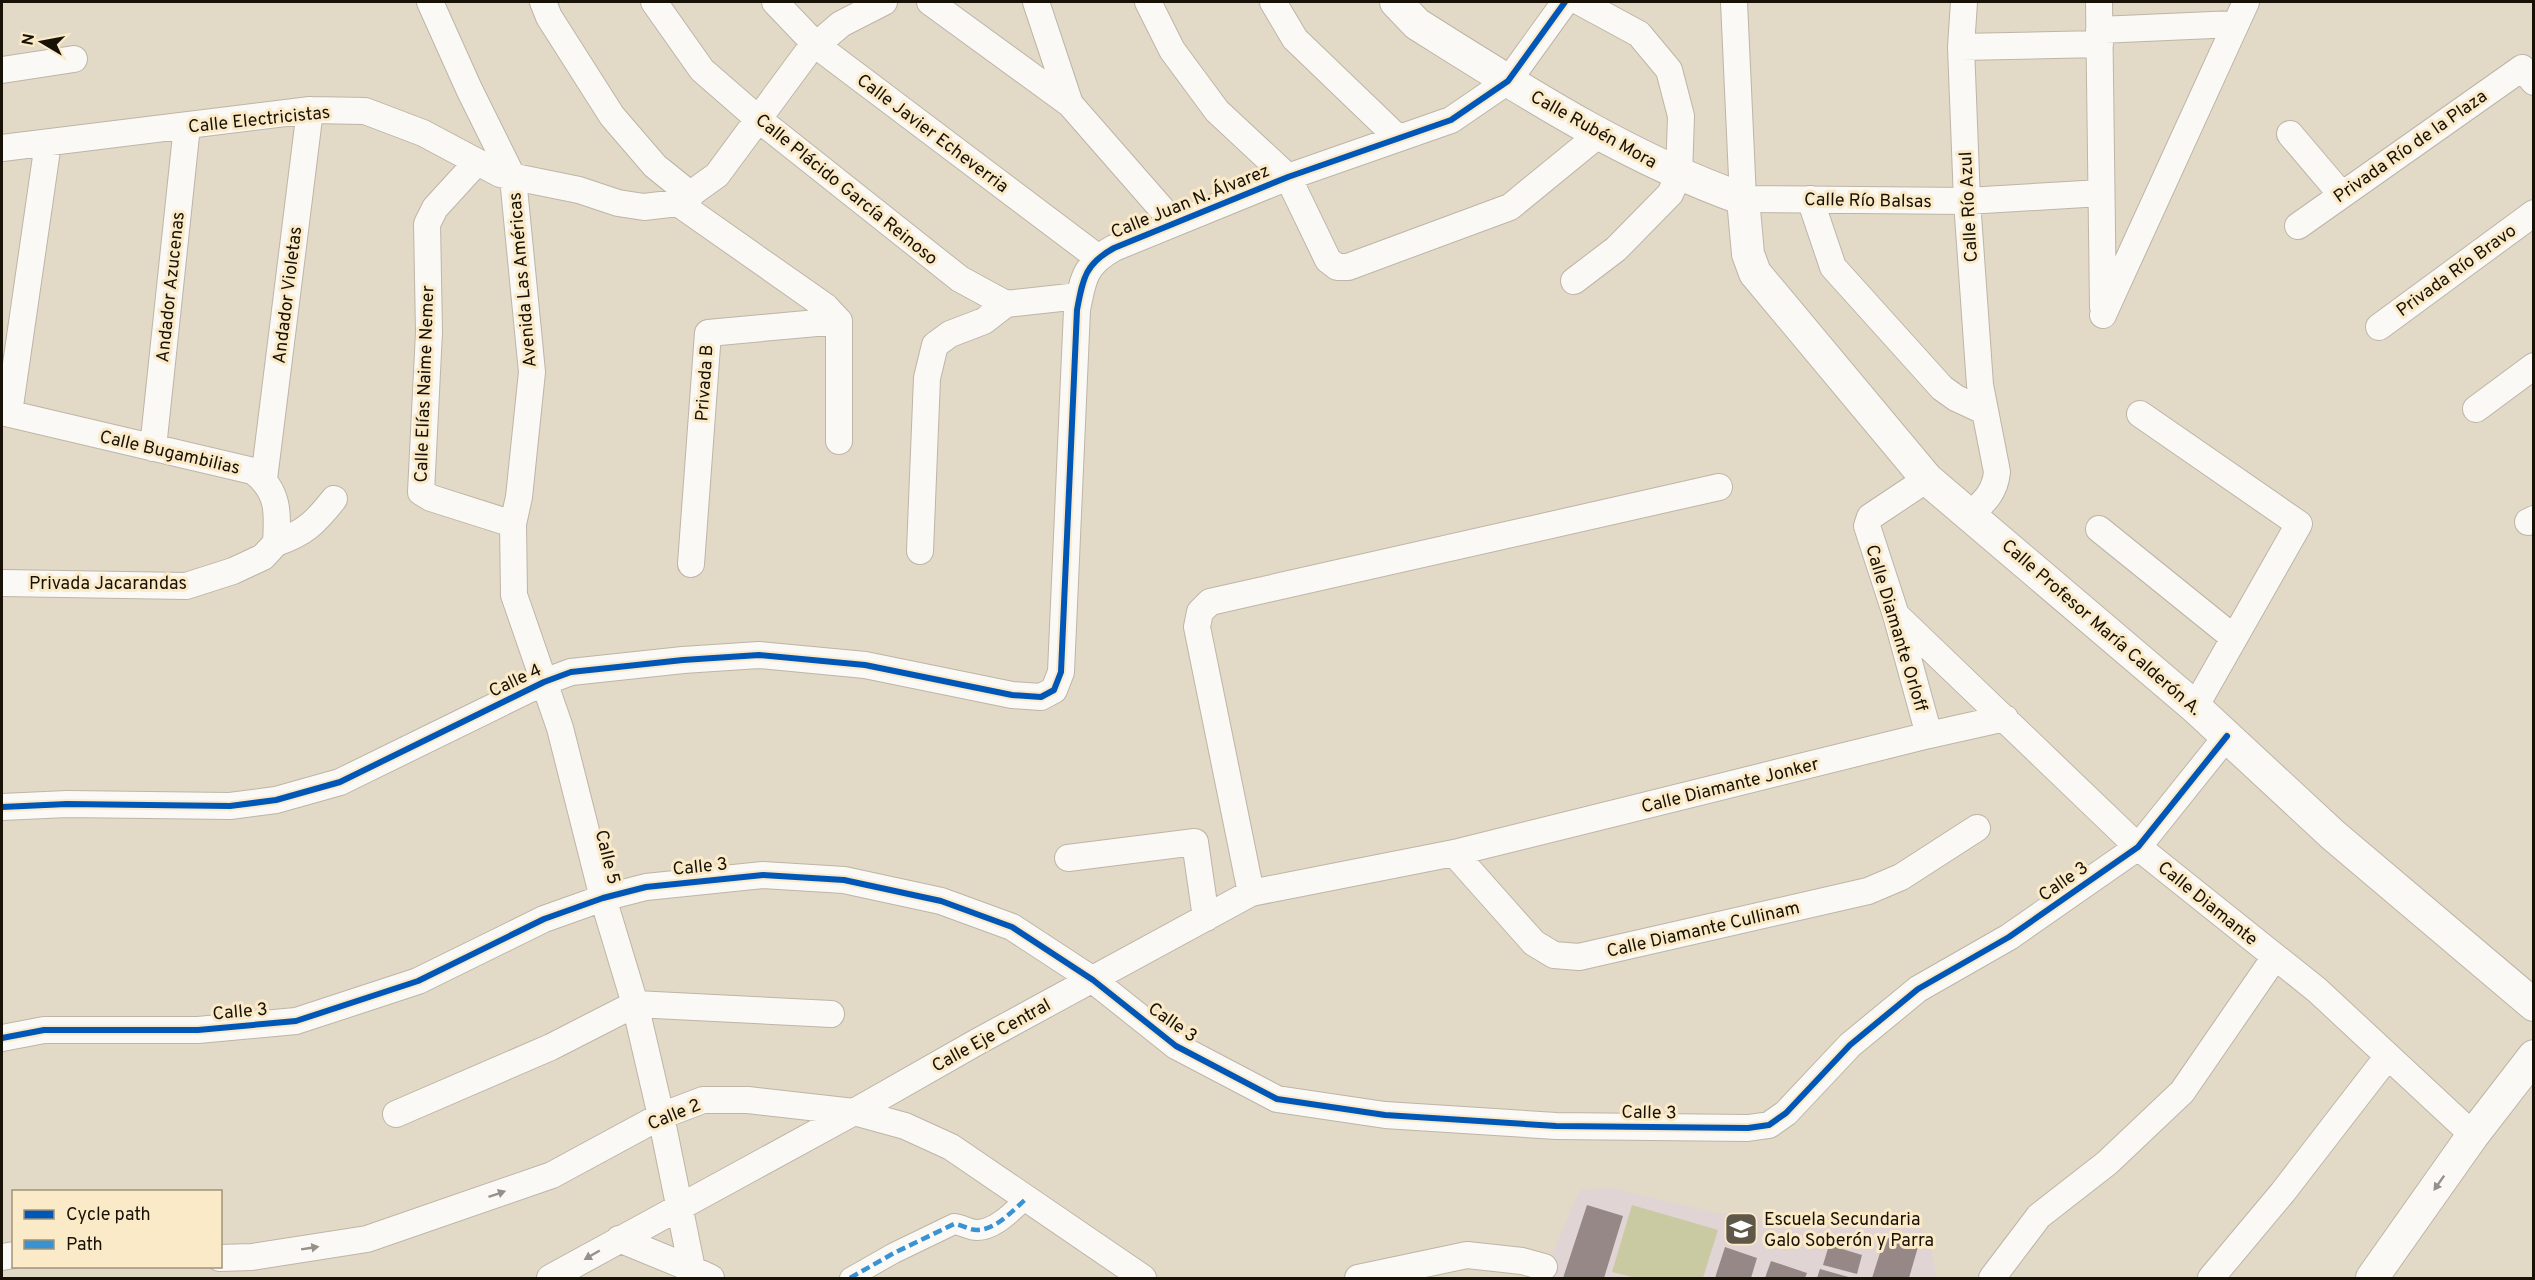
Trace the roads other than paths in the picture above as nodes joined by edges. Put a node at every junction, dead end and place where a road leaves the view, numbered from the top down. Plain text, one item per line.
1 (430, 2) edge
2 (543, 2) edge
3 (654, 2) edge
4 (775, 2) edge
5 (884, 2) edge
6 (930, 2) edge
7 (1036, 2) edge
8 (1148, 2) edge
9 (1273, 2) edge
10 (1396, 2) edge
11 (1565, 2) edge
12 (1580, 2) edge
13 (1734, 2) edge
14 (1964, 2) edge
15 (2099, 2) edge
16 (2241, 13) edge
17 (2099, 37) junction
18 (816, 45) junction
19 (1961, 47) junction
20 (74, 59) dead end
21 (2, 70) edge
22 (2528, 75) edge
23 (1508, 81) junction
24 (1070, 104) junction
25 (310, 110) junction
26 (757, 118) junction
27 (187, 126) junction
28 (2290, 134) dead end
29 (1598, 135) junction
30 (1398, 138) junction
31 (48, 143) junction
32 (2, 148) edge
33 (477, 162) junction
34 (1679, 174) junction
35 (1288, 177) junction
36 (513, 178) junction
37 (2101, 193) junction
38 (2342, 194) junction
39 (685, 199) junction
40 (1743, 199) junction
41 (1810, 199) junction
42 (1967, 201) junction
43 (2534, 213) edge
44 (1174, 223) junction
45 (2298, 226) dead end
46 (1097, 257) junction
47 (1574, 281) dead end
48 (1079, 296) junction
49 (1006, 304) junction
50 (839, 321) junction
51 (2379, 327) dead end
52 (2534, 366) edge
53 (2476, 410) dead end
54 (1984, 411) junction
55 (5, 412) edge
56 (2140, 414) dead end
57 (839, 441) dead end
58 (153, 448) junction
59 (264, 479) junction
60 (1927, 479) junction
61 (1719, 487) dead end
62 (334, 499) dead end
63 (1971, 514) junction
64 (513, 524) junction
65 (2098, 529) dead end
66 (276, 543) junction
67 (920, 551) dead end
68 (691, 564) dead end
69 (2, 583) edge
70 (1896, 615) junction
71 (2234, 638) junction
72 (544, 682) junction
73 (1054, 690) joint
74 (2195, 707) junction
75 (2005, 718) junction
76 (1929, 735) junction
77 (2227, 736) junction
78 (2, 807) edge
79 (1977, 828) dead end
80 (2138, 847) junction
81 (1454, 853) junction
82 (1068, 858) dead end
83 (1251, 893) junction
84 (603, 898) junction
85 (1206, 918) junction
86 (2275, 957) junction
87 (1093, 980) junction
88 (634, 1004) junction
89 (2534, 1005) edge
90 (831, 1014) dead end
91 (2, 1038) edge
92 (2388, 1056) junction
93 (2534, 1056) edge
94 (854, 1112) junction
95 (396, 1114) dead end
96 (661, 1116) junction
97 (2473, 1135) junction
98 (1026, 1199) junction
99 (680, 1208) junction
100 (619, 1239) junction
101 (222, 1258) edge
102 (1544, 1267) dead end
103 (702, 1274) edge
104 (550, 1278) edge
105 (850, 1278) edge
106 (1143, 1278) edge
107 (1358, 1278) edge
108 (1992, 1278) edge
109 (2211, 1278) edge
110 (2372, 1278) edge

1 - 36 street
2 - 39 street
3 - 26 street, Calle Plácido García Reinoso
4 - 18 street, Calle Javier Echeverria
5 - 18 street
6 - 24 street
7 - 24 street
8 - 35 street
9 - 30 street
10 - 23 street, Calle Rubén Mora
11 - 23 street, Calle Juan N. Álvarez
12 - 34 street
13 - 40 street
14 - 19 street, Calle Río Azul
15 - 17 street
16 - 17 street
16 - 37 street
17 - 19 street
17 - 37 street
18 - 26 street
18 - 46 street, Calle Javier Echeverria
19 - 42 street, Calle Río Azul
20 - 21 street
22 - 38 street, Privada Río de la Plaza
23 - 29 street, Calle Rubén Mora
23 - 30 street, Calle Juan N. Álvarez
24 - 44 street
25 - 27 street, Calle Electricistas
25 - 33 street, Calle Electricistas
25 - 59 street, Andador Violetas
26 - 39 street
26 - 49 street, Calle Plácido García Reinoso
27 - 31 street, Calle Electricistas
27 - 58 street, Andador Azucenas
28 - 38 street
29 - 34 street, Calle Rubén Mora
29 - 35 street
30 - 35 street, Calle Juan N. Álvarez
31 - 32 street, Calle Electricistas
31 - 55 street, Calle Bugambilias
33 - 36 street, Calle Electricistas
33 - 64 street, Calle Elías Naime Nemer
34 - 40 street, Calle Rubén Mora
34 - 47 street
35 - 44 street, Calle Juan N. Álvarez
36 - 39 street, Calle Electricistas
36 - 64 street, Avenida Las Américas
37 - 42 street, Calle Río Balsas
38 - 45 street, Privada Río de la Plaza
39 - 50 street
40 - 41 street, Calle Río Balsas
40 - 60 street, Calle Profesor María Calderón A.
41 - 42 street, Calle Río Balsas
41 - 54 street
42 - 54 street, Calle Río Azul
43 - 51 street, Privada Río Bravo
44 - 46 street, Calle Juan N. Álvarez
46 - 48 street, Calle Juan N. Álvarez
48 - 49 street
48 - 73 street, Calle Juan N. Álvarez
49 - 67 street
50 - 57 street
50 - 68 street, Privada B
52 - 53 street
54 - 63 street, Calle Río Azul
55 - 58 street, Calle Bugambilias
56 - 71 street
58 - 59 street, Calle Bugambilias
59 - 66 street, Calle Bugambilias
60 - 63 street, Calle Profesor María Calderón A.
60 - 70 street, Calle Diamante Orloff
61 - 83 street
62 - 66 street, Privada Jacarandas
63 - 74 street, Calle Profesor María Calderón A.
64 - 72 street, Calle 5
65 - 71 street
66 - 69 street, Privada Jacarandas
70 - 75 street, Calle Diamante
70 - 76 street, Calle Diamante Orloff
71 - 74 street
72 - 73 street, Calle 4
72 - 78 street, Calle 4
72 - 84 street, Calle 5
74 - 77 street, Calle Profesor María Calderón A.
75 - 76 street, Calle Diamante Jonker
75 - 80 street, Calle Diamante
76 - 81 street, Calle Diamante Jonker
77 - 80 street, Calle 3
77 - 89 street, Calle Profesor María Calderón A.
79 - 81 street, Calle Diamante Cullinam
80 - 86 street, Calle Diamante
80 - 87 street, Calle 3
81 - 83 street, Calle Eje Central
82 - 85 street
83 - 85 street, Calle Eje Central
84 - 87 street, Calle 3
84 - 88 street, Calle 5
84 - 91 street, Calle 3
85 - 87 street, Calle Eje Central
86 - 92 street, Calle Diamante
86 - 108 street
87 - 94 street, Calle Eje Central
88 - 90 street
88 - 95 street
88 - 96 street, Calle 5
92 - 97 street, Calle Diamante
92 - 109 street
93 - 97 street
94 - 96 street, Calle 2
94 - 98 street, Calle 2
94 - 99 street, Calle Eje Central
96 - 99 street, Calle 5
101 -> 96 street, Calle 2
97 -> 110 street
98 - 105 street
98 - 106 street, Calle 2
99 - 100 street, Calle Eje Central
99 - 103 street, Calle 5
100 - 103 street
100 -> 104 street, Calle Eje Central
102 - 107 street

